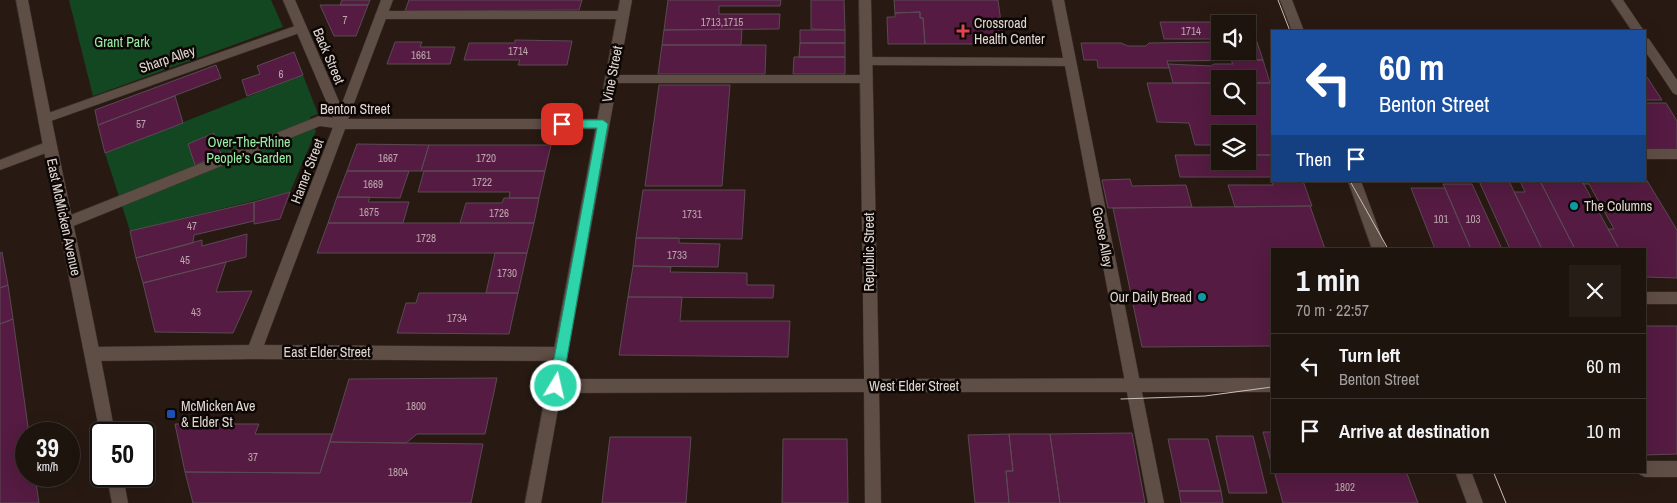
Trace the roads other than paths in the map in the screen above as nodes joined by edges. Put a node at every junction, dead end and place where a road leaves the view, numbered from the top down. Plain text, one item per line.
1 (22, 0) edge
2 (289, 0) edge
3 (387, 0) edge
4 (626, 0) edge
5 (865, 0) edge
6 (1058, 0) edge
7 (1286, 0) edge
8 (1617, 0) edge
9 (381, 15) junction
10 (623, 15) junction
11 (301, 28) junction
12 (1298, 30) edge
13 (1637, 30) edge
14 (1646, 43) edge
15 (867, 61) junction
16 (1070, 62) junction
17 (612, 79) junction
18 (867, 79) junction
19 (1675, 85) edge
20 (44, 119) junction
21 (342, 124) junction
22 (603, 124) junction
23 (49, 146) junction
24 (1646, 154) edge
25 (1677, 154) edge
26 (0, 164) edge
27 (1354, 182) edge
28 (66, 223) junction
29 (1379, 248) edge
30 (1646, 298) edge
31 (1677, 298) edge
32 (254, 352) junction
33 (93, 354) junction
34 (561, 354) junction
35 (1271, 385) edge
36 (556, 386) junction
37 (870, 386) junction
38 (1134, 386) junction
39 (105, 422) edge
40 (1646, 469) edge
41 (1677, 469) edge
42 (1464, 473) edge
43 (117, 487) edge
44 (120, 503) edge
45 (533, 503) edge
46 (873, 503) edge
47 (1156, 503) edge
48 (1475, 503) edge

1 - 20 street, East McMicken Avenue
2 - 11 main road, Back Street
3 - 9 street, Hamer Street
4 - 10 main road, Vine Street
5 - 15 street, Republic Street
6 - 16 street, Goose Alley
7 - 12 street
8 - 13 street
9 - 10 street
9 - 21 street, Hamer Street
10 - 17 main road, Vine Street
11 - 20 street, Sharp Alley
11 - 21 main road, Back Street
14 - 19 street
15 - 16 street
15 - 18 street, Republic Street
16 - 38 street, Goose Alley
17 - 18 street
17 - 22 main road, Vine Street
18 - 37 street, Republic Street
20 - 23 street, East McMicken Avenue
21 - 22 street, Benton Street
21 - 28 street, Benton Street
21 - 32 street, Hamer Street
22 - 34 main road, Vine Street
23 - 26 street
23 - 28 street, East McMicken Avenue
24 - 25 street
27 - 29 street
28 - 33 street, East McMicken Avenue
30 - 31 street
32 - 33 street, East Elder Street
32 - 34 street, East Elder Street
33 - 39 street, East McMicken Avenue
34 - 36 street, Vine Street
35 - 38 street, West Elder Street
36 - 37 street, West Elder Street
36 - 45 street, Vine Street
37 - 38 street, West Elder Street
37 - 46 street, Republic Street
38 - 47 street, Goose Alley
40 - 41 street
42 - 48 street
43 - 44 street

